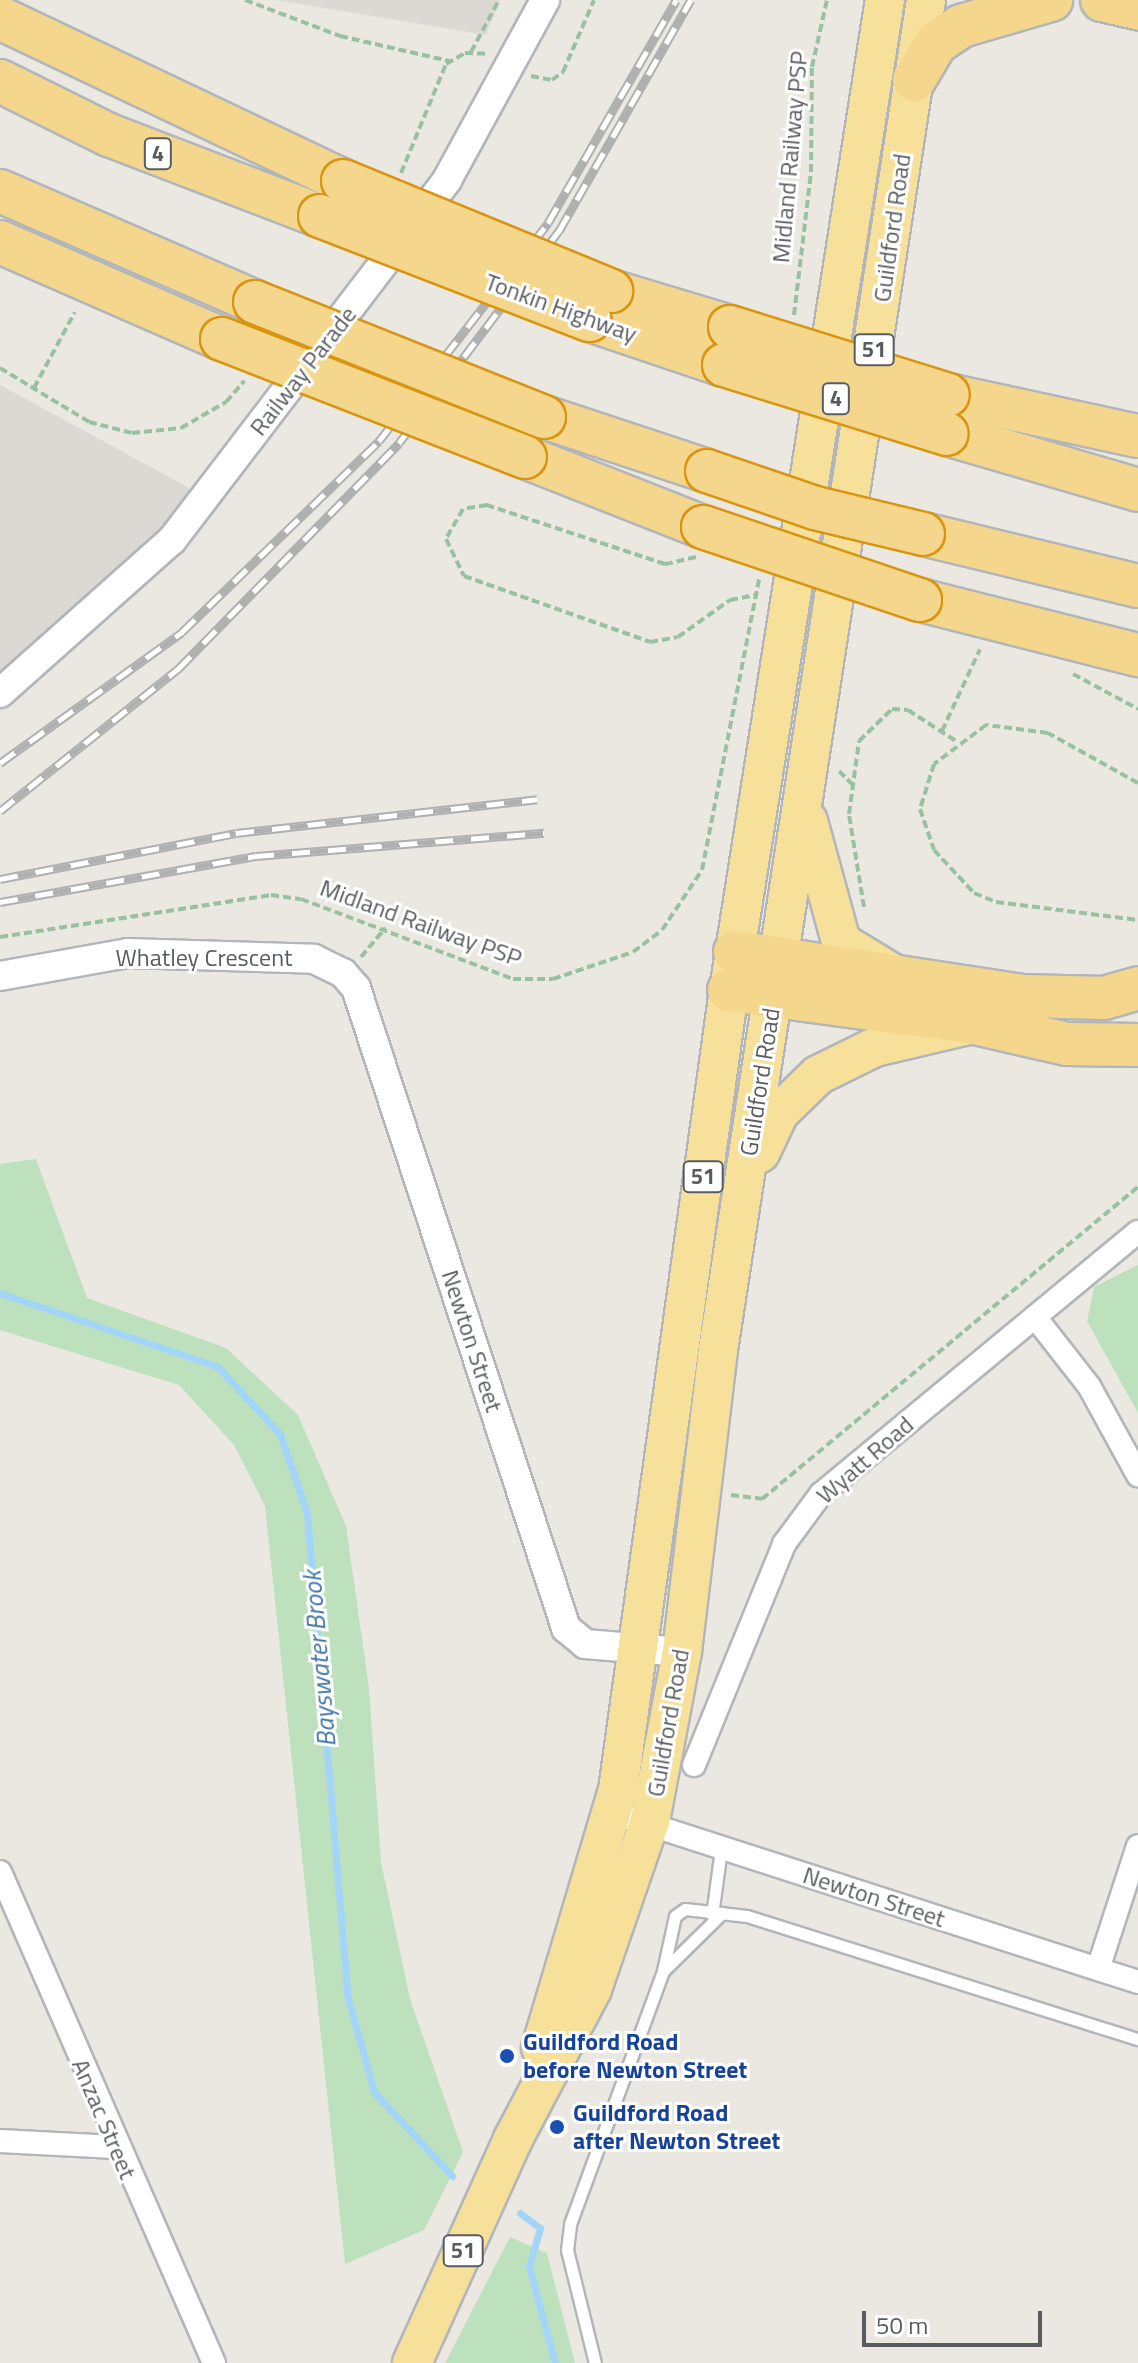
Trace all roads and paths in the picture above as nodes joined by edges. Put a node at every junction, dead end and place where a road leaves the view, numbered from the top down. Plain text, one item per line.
1 (245, 0) edge
2 (499, 0) edge
3 (545, 0) edge
4 (827, 0) edge
5 (885, 0) edge
6 (926, 0) edge
7 (1051, 0) edge
8 (1102, 0) edge
9 (1138, 8) edge
10 (0, 18) edge
11 (471, 52) dead end
12 (449, 61) dead end
13 (914, 80) junction
14 (0, 81) edge
15 (0, 191) edge
16 (0, 242) edge
17 (600, 306) junction
18 (76, 309) dead end
19 (794, 317) dead end
20 (0, 368) edge
21 (251, 374) dead end
22 (34, 388) junction
23 (948, 414) junction
24 (1138, 436) edge
25 (1138, 490) edge
26 (703, 537) junction
27 (1095, 577) junction
28 (1138, 586) edge
29 (1138, 598) edge
30 (987, 635) dead end
31 (1138, 655) edge
32 (0, 693) edge
33 (942, 731) junction
34 (956, 741) junction
35 (1138, 783) edge
36 (806, 814) junction
37 (833, 916) junction
38 (1138, 920) edge
39 (385, 928) junction
40 (0, 937) edge
41 (732, 971) junction
42 (343, 973) junction
43 (0, 976) edge
44 (776, 976) junction
45 (906, 979) junction
46 (1138, 988) edge
47 (975, 1023) junction
48 (1138, 1045) edge
49 (1138, 1187) edge
50 (741, 1200) junction
51 (1138, 1232) edge
52 (1035, 1317) junction
53 (1138, 1475) edge
54 (716, 1493) dead end
55 (635, 1647) junction
56 (682, 1652) junction
57 (694, 1765) dead end
58 (611, 1812) junction
59 (650, 1821) junction
60 (1138, 1846) edge
61 (721, 1849) junction
62 (0, 1872) edge
63 (712, 1913) junction
64 (1098, 1969) junction
65 (663, 1971) junction
66 (1138, 1982) edge
67 (1138, 2039) edge
68 (513, 2139) junction
69 (0, 2141) edge
70 (115, 2147) junction
71 (214, 2363) edge
72 (412, 2363) edge
73 (595, 2363) edge

1 - 12 path
2 - 11 path
3 - 32 street, Railway Parade
4 - 19 path, Midland Railway PSP
5 - 41 highway, Guildford Road / 51
6 - 13 highway, Guildford Road / 51
7 - 13 highway
8 - 9 highway
10 - 17 highway, bridge
13 - 36 highway, Guildford Road / 51
14 - 17 highway, Tonkin Highway / 4, bridge
15 - 27 highway, bridge
16 - 26 highway, bridge
17 - 23 highway, Tonkin Highway / 4, bridge
18 - 22 path
20 - 22 path
21 - 22 path
23 - 24 highway
23 - 25 highway, Tonkin Highway / 4
26 - 31 highway, bridge
26 - 39 path, Midland Railway PSP
27 - 28 highway
27 - 29 highway
30 - 33 path
33 - 34 path
33 - 37 path
34 - 35 path
34 - 38 path
36 - 37 highway
36 - 44 highway, Guildford Road / 51
37 - 45 highway
39 - 40 path, Midland Railway PSP
39 - 42 path
41 - 44 highway
41 - 55 highway, Guildford Road / 51
42 - 43 street, Whatley Crescent
42 - 55 street, Newton Street
44 - 45 highway
44 - 47 highway
44 - 50 highway, Guildford Road / 51
45 - 46 highway
47 - 48 highway
47 - 50 highway
49 - 54 path
50 - 56 highway, Guildford Road / 51
51 - 52 street, Wyatt Road
52 - 53 street
52 - 57 street, Wyatt Road
55 - 56 street, Newton Street
55 - 58 highway, Guildford Road / 51
56 - 59 highway, Guildford Road / 51
58 - 59 street, Newton Street
58 - 68 highway, Guildford Road / 51
59 - 61 street, Newton Street
59 - 68 highway, Guildford Road / 51
60 - 64 street
61 - 63 lane
61 - 64 street, Newton Street
62 - 70 street, Anzac Street
63 - 65 lane
63 - 65 lane
63 - 67 lane
64 - 66 street, Newton Street
65 - 73 lane
68 - 72 highway, Guildford Road / 51
69 - 70 street
70 - 71 street, Anzac Street

